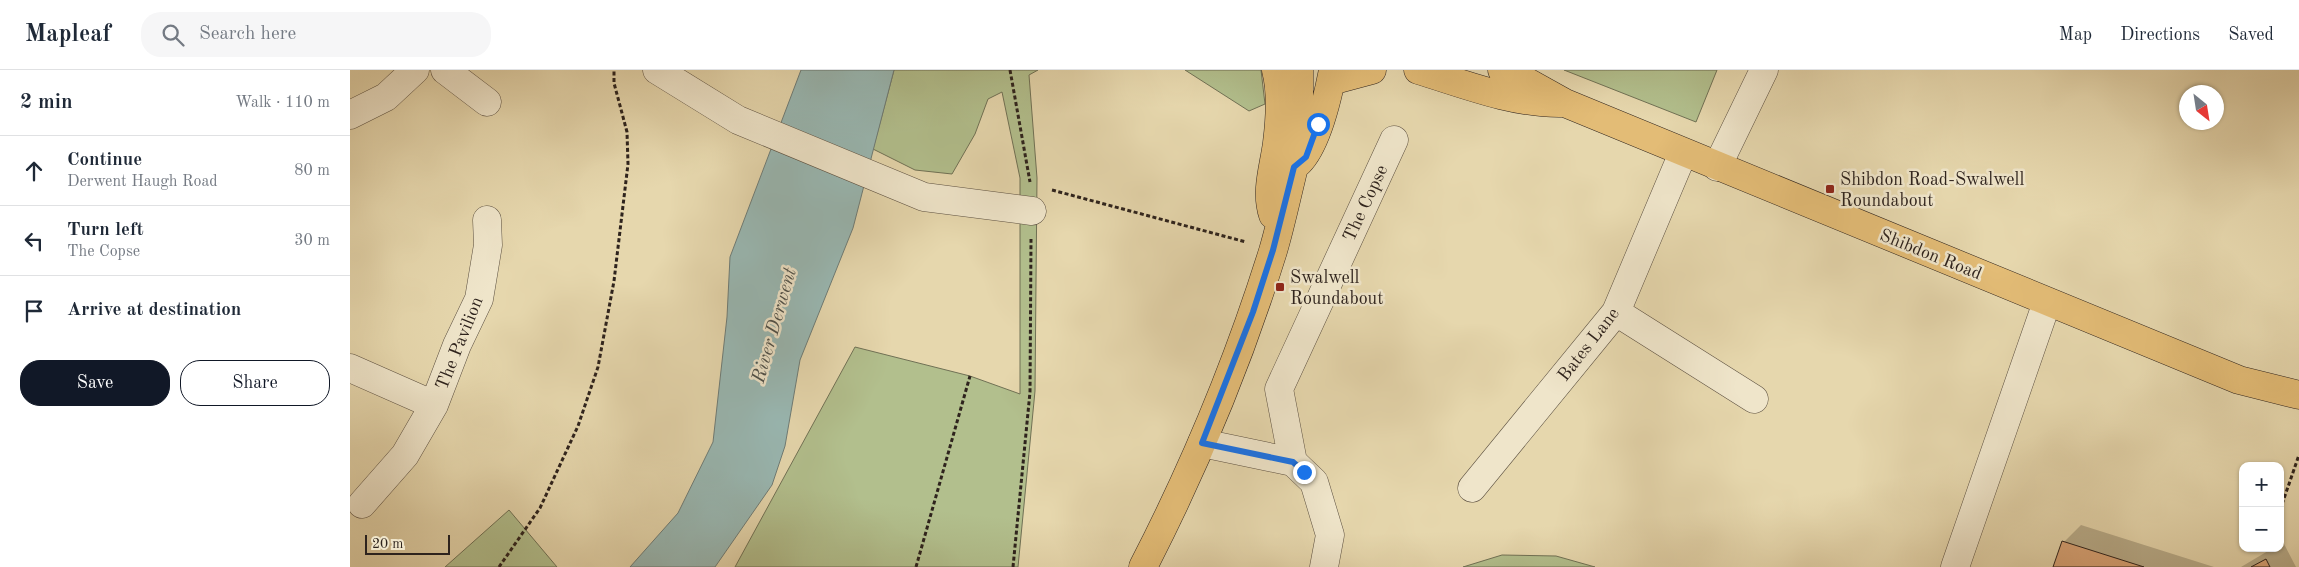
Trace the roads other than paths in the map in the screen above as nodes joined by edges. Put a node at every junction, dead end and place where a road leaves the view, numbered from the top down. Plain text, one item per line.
1 (415, 70) edge
2 (444, 70) edge
3 (657, 70) edge
4 (1276, 70) edge
5 (1299, 70) edge
6 (1372, 70) edge
7 (1418, 70) edge
8 (1502, 70) edge
9 (1764, 70) edge
10 (1332, 75) edge
11 (487, 102) dead end
12 (1565, 103) junction
13 (350, 115) edge
14 (1394, 140) dead end
15 (1683, 153) junction
16 (1294, 167) junction
17 (1717, 167) junction
18 (1032, 211) road end
19 (487, 220) dead end
20 (1276, 240) junction
21 (2047, 302) junction
22 (1616, 312) junction
23 (350, 368) edge
24 (2299, 395) edge
25 (1754, 399) dead end
26 (434, 405) junction
27 (1202, 443) junction
28 (1293, 462) junction
29 (1472, 488) dead end
30 (362, 504) dead end
31 (1143, 567) edge
32 (1324, 567) edge
33 (1955, 567) edge

1 - 13 street
2 - 11 street
3 - 18 street
4 - 20 main road
5 - 16 main road
6 - 10 main road
7 - 12 main road, Shibdon Road
8 - 12 main road, Shibdon Road
9 - 17 street
10 - 16 main road
12 - 15 main road, Shibdon Road
14 - 28 street, The Copse
15 - 17 main road, Shibdon Road
15 - 22 street, Bates Lane
16 - 20 main road
17 - 21 main road, Shibdon Road
19 - 26 street, The Pavilion
20 - 27 main road
21 - 24 main road, Shibdon Road
21 - 33 street
22 - 25 street
22 - 29 street, Bates Lane
23 - 26 street, The Pavilion
26 - 30 street, The Pavilion
27 - 28 street
27 - 31 main road
28 - 32 street

